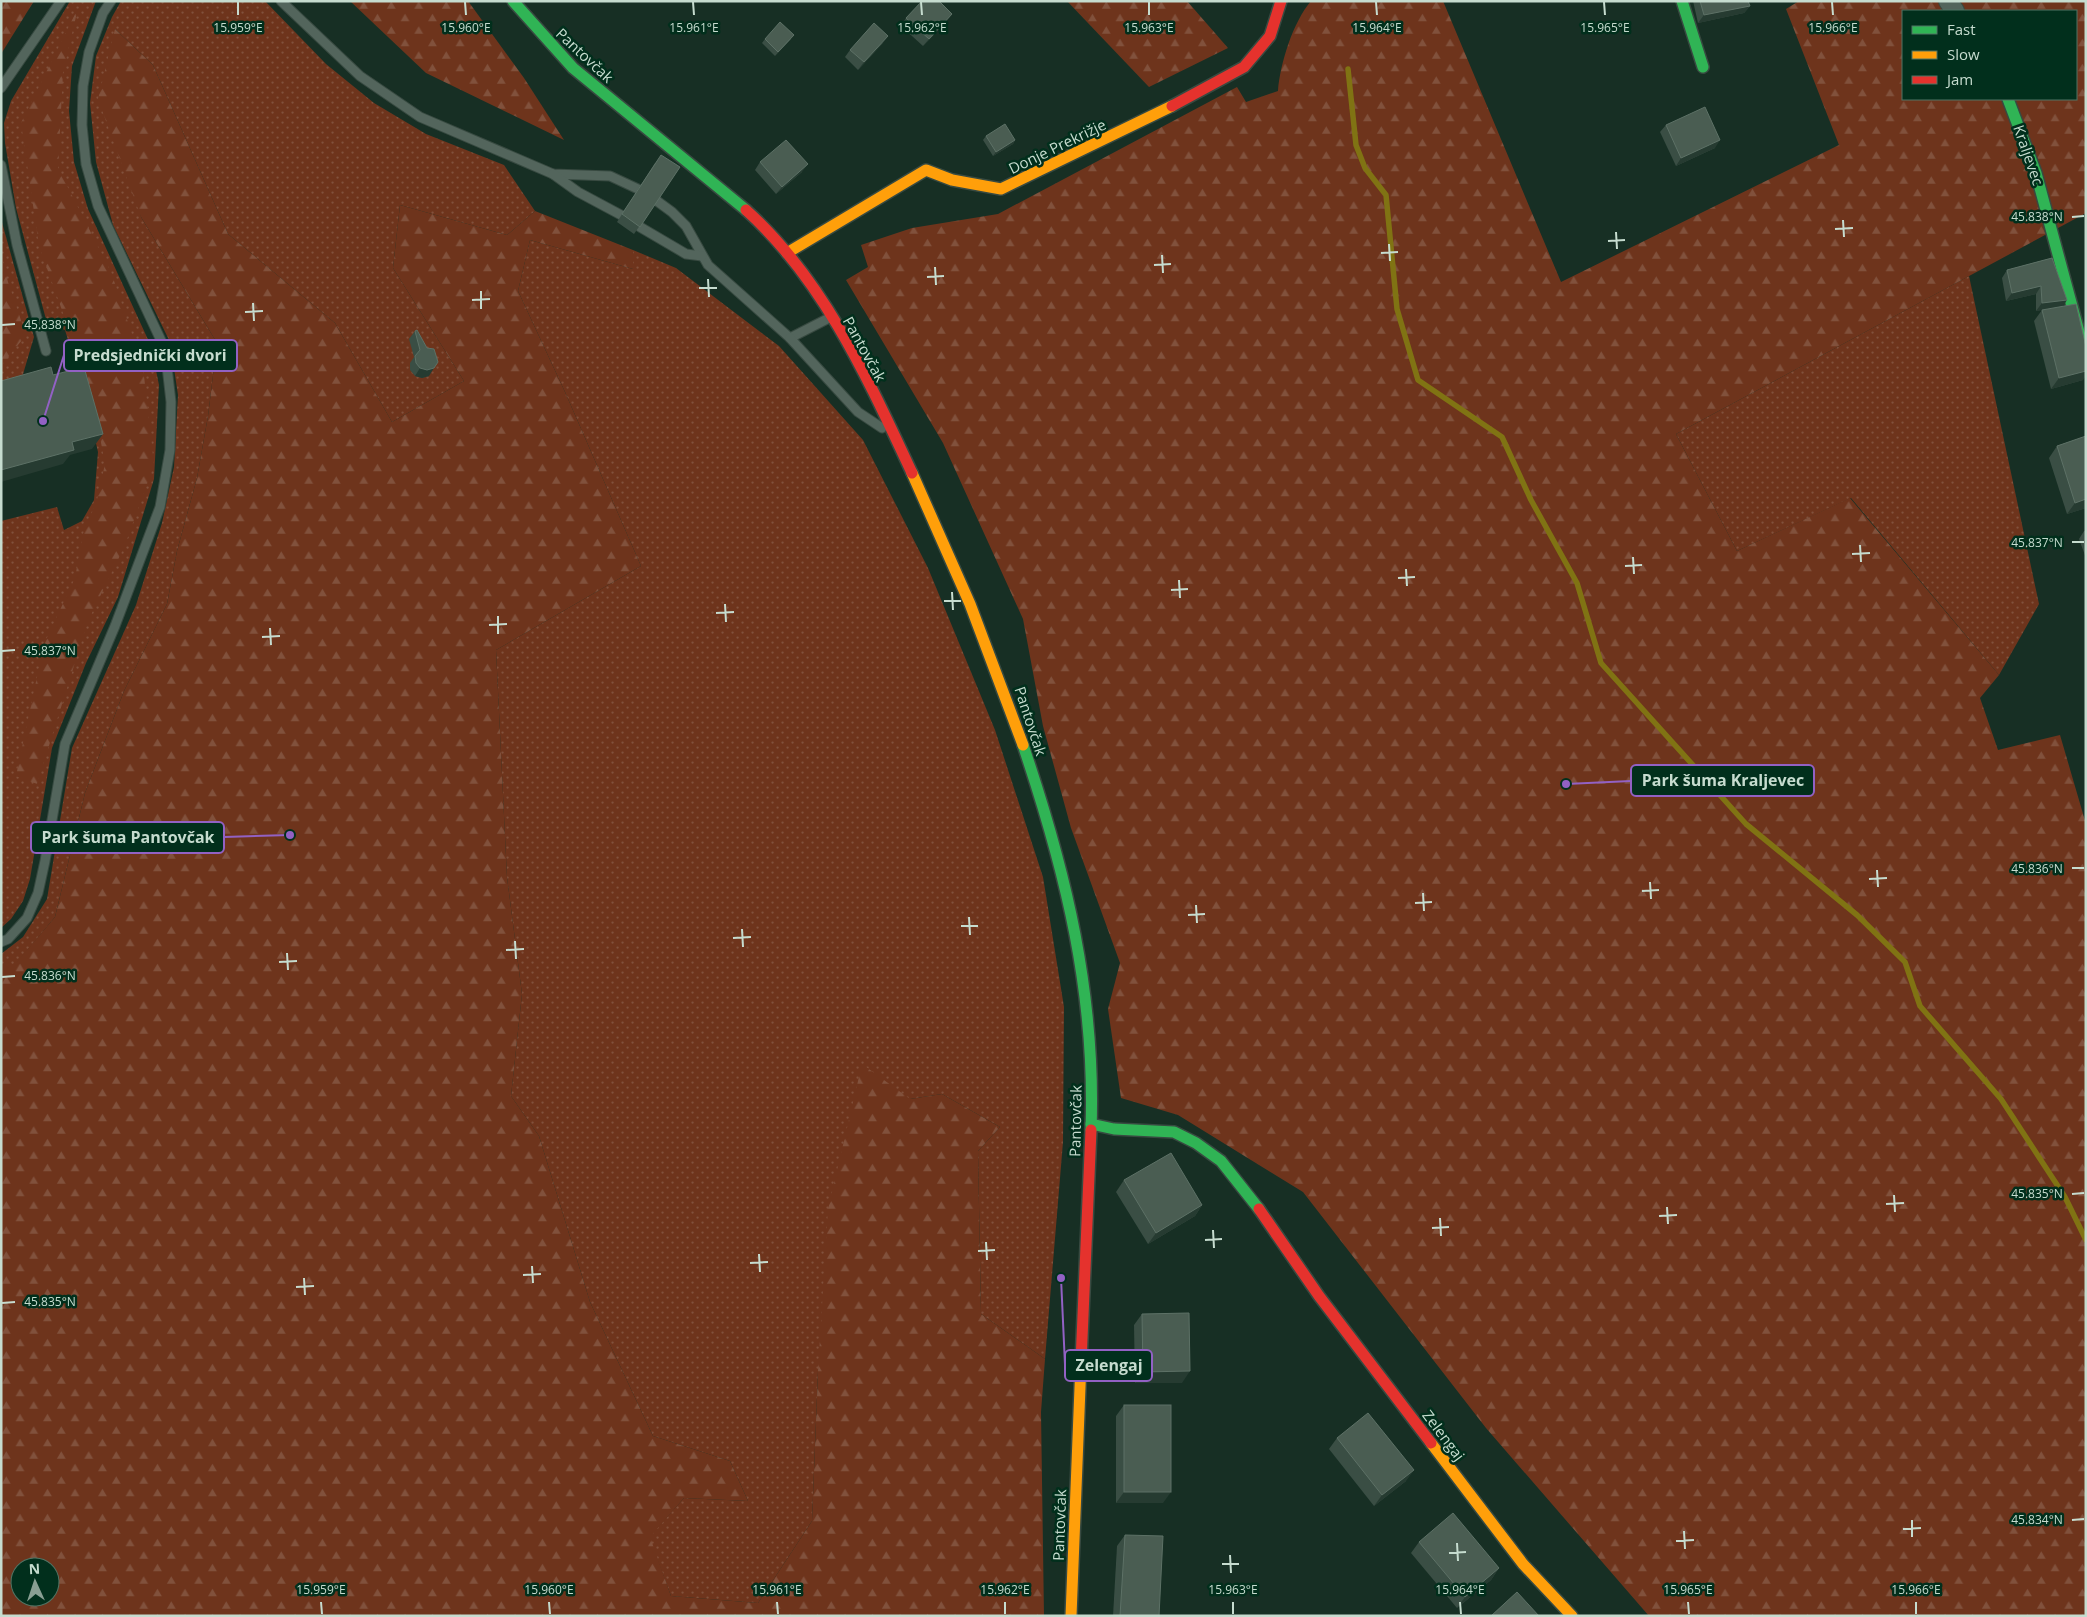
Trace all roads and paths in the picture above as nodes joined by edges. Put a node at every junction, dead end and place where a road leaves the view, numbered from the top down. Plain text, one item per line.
1 (61, 1) edge
2 (111, 1) edge
3 (281, 1) edge
4 (513, 1) edge
5 (1281, 1) edge
6 (1682, 1) edge
7 (1703, 67) dead end
8 (1, 88) edge
9 (2008, 100) edge
10 (1, 165) edge
11 (553, 174) junction
12 (638, 189) edge
13 (657, 201) edge
14 (621, 215) edge
15 (640, 227) edge
16 (787, 253) junction
17 (702, 256) junction
18 (831, 317) junction
19 (790, 338) junction
20 (46, 351) dead end
21 (2086, 358) edge
22 (895, 436) junction
23 (1, 942) edge
24 (1091, 1124) junction
25 (1071, 1616) edge
26 (1572, 1616) edge

1 - 8 lane
2 - 23 lane
3 - 11 lane
4 - 16 main road, Pantovčak
5 - 16 main road, Donje Prekrižje
6 - 7 main road
9 - 21 main road, Kraljevec
10 - 20 lane
11 - 12 lane
11 - 14 lane
13 - 17 lane
15 - 17 lane
16 - 18 main road, Pantovčak
17 - 19 lane
18 - 19 lane
18 - 22 main road, Pantovčak
19 - 22 lane
22 - 24 main road, Pantovčak
24 - 25 main road, Pantovčak
24 - 26 main road, Zelengaj

